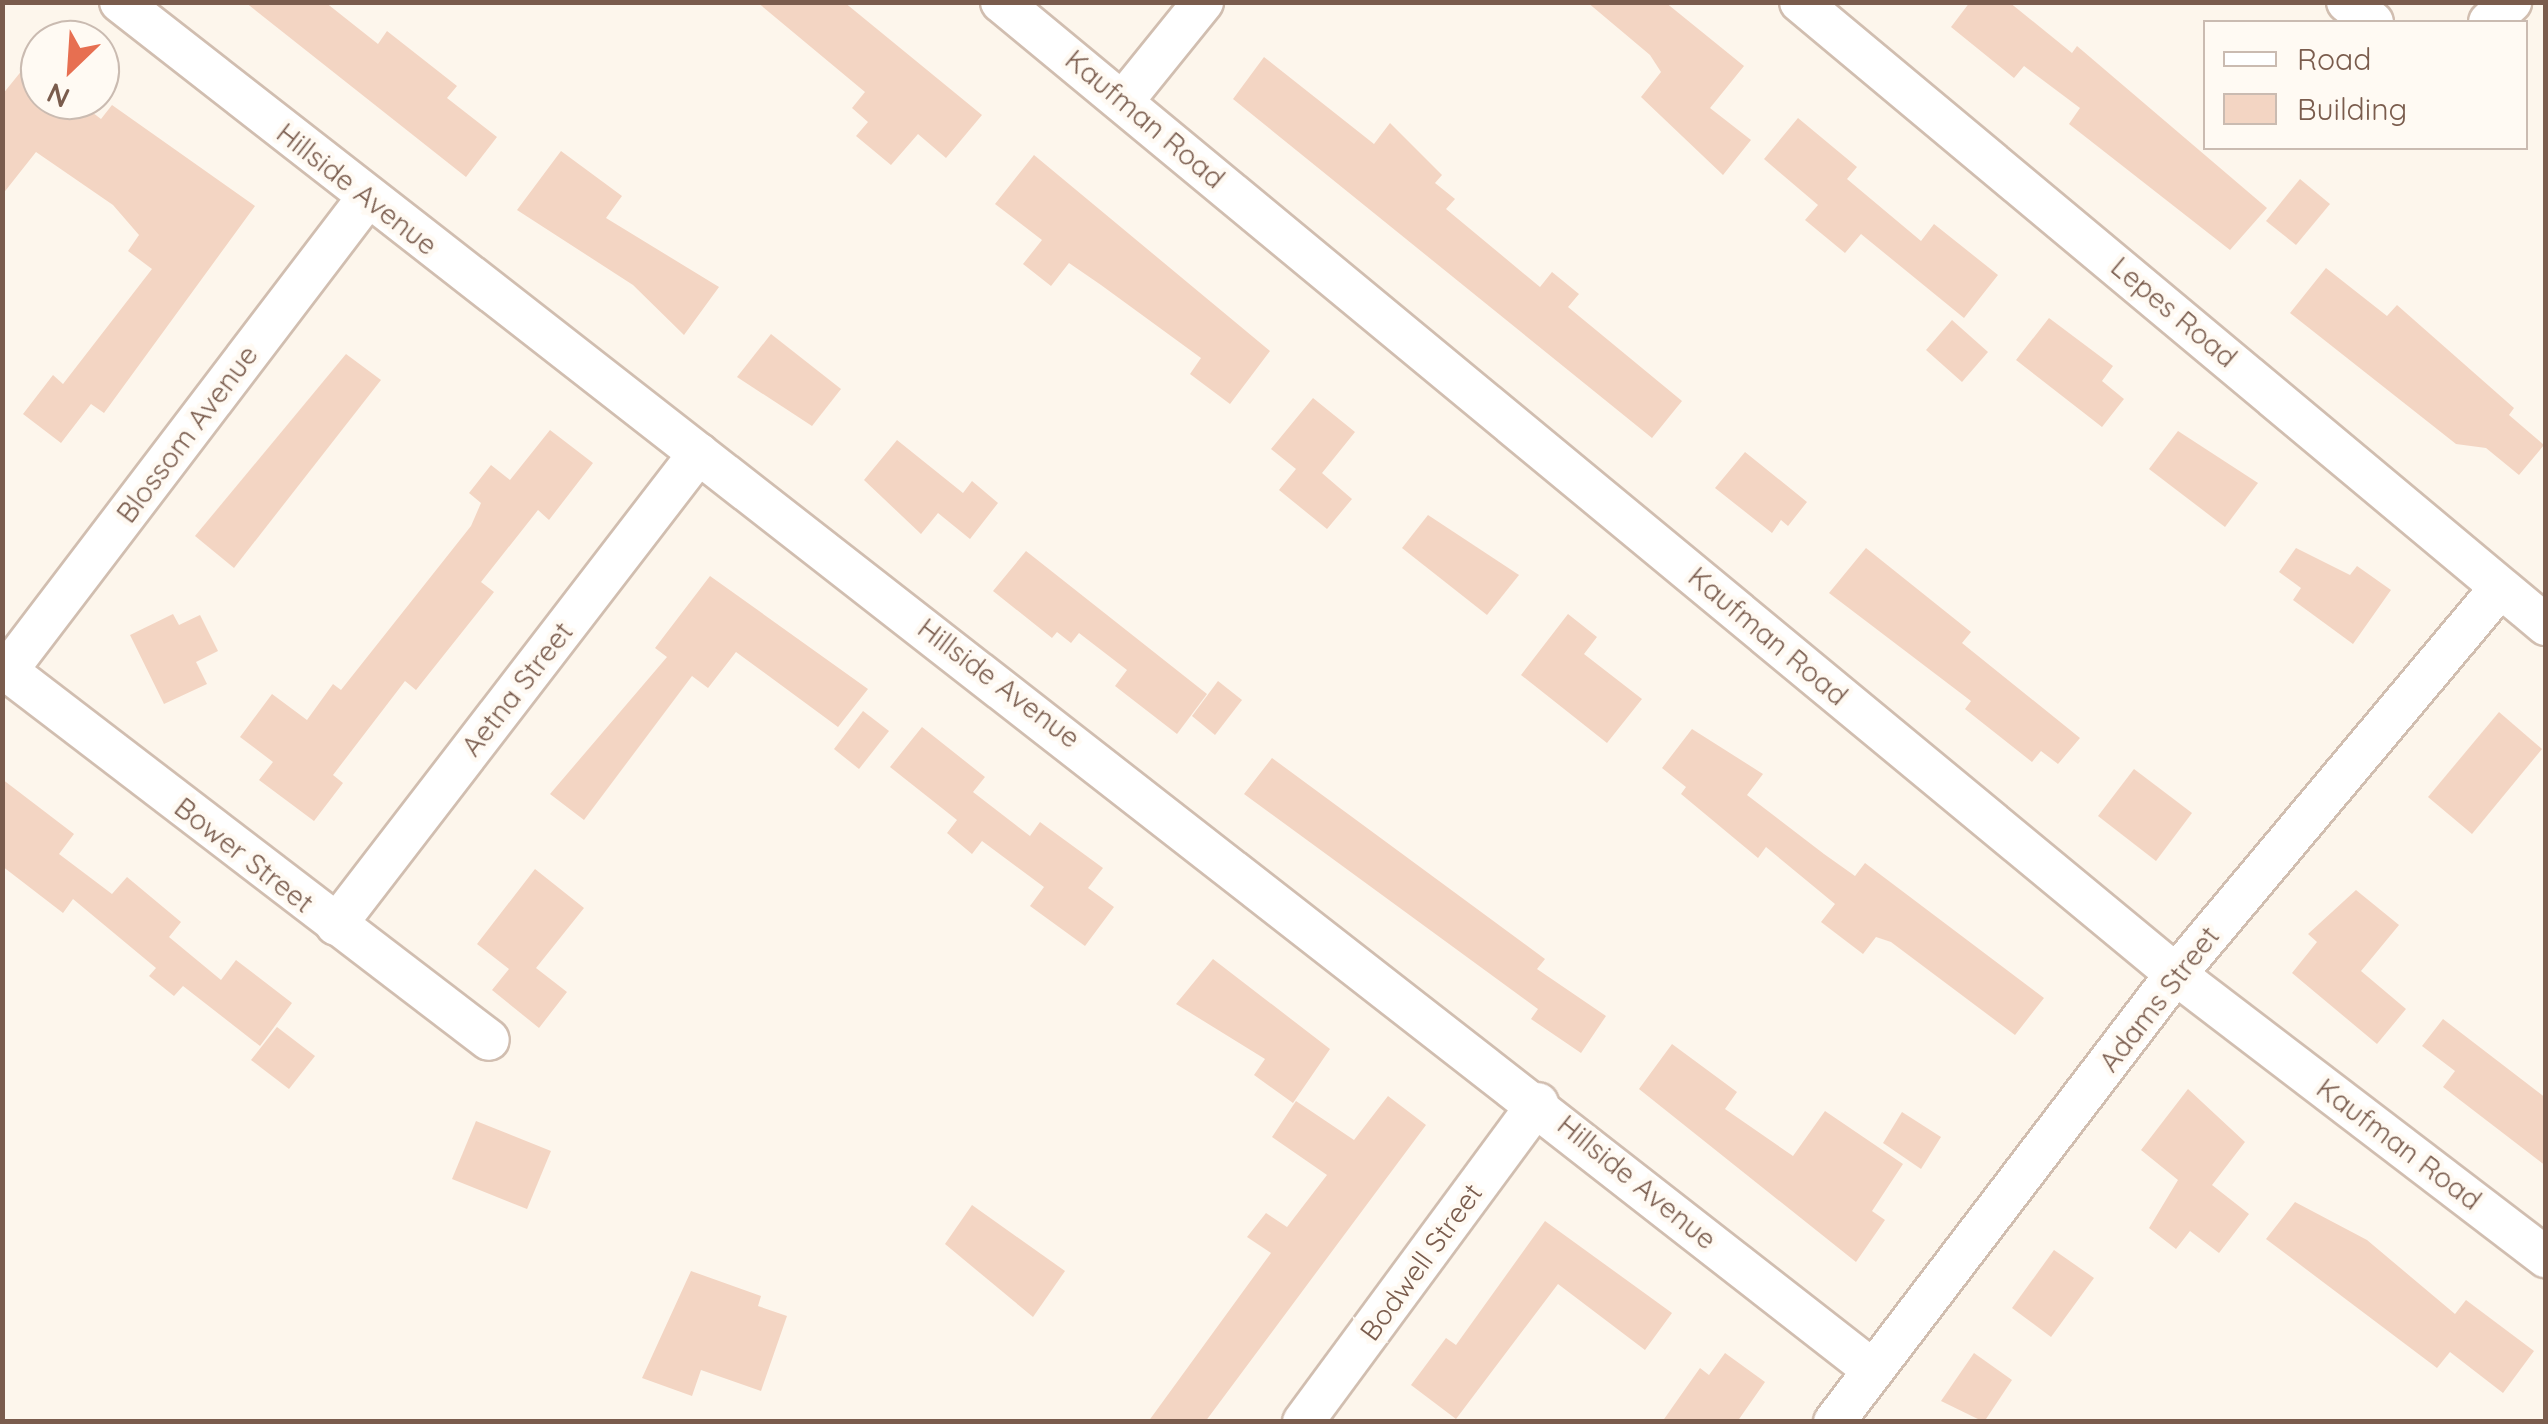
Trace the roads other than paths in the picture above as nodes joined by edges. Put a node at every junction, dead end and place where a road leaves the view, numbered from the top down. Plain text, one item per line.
1 (120, 2) edge
2 (1002, 2) edge
3 (1202, 2) edge
4 (1800, 2) edge
5 (2347, 2) edge
6 (2511, 2) edge
7 (2370, 20) edge
8 (2491, 20) edge
9 (1124, 100) junction
10 (367, 198) junction
11 (699, 453) junction
12 (2499, 589) junction
13 (2546, 625) edge
14 (5, 669) edge
15 (336, 925) junction
16 (2176, 974) junction
17 (489, 1040) dead end
18 (1538, 1102) junction
19 (2546, 1257) edge
20 (1873, 1370) junction
21 (1303, 1422) edge
22 (1834, 1422) edge

1 - 10 street, Hillside Avenue
2 - 9 street, Kaufman Road
3 - 9 street
4 - 12 street, Lepes Road
5 - 7 street
6 - 8 street
9 - 16 street, Kaufman Road
10 - 11 street, Hillside Avenue
10 - 14 street, Blossom Avenue
11 - 15 street, Aetna Street
11 - 18 street, Hillside Avenue
12 - 13 street, Lepes Road
12 - 16 street, Adams Street
14 - 15 street, Bower Street
15 - 17 street, Bower Street
16 - 19 street, Kaufman Road
16 - 20 street, Adams Street
18 - 20 street, Hillside Avenue
18 - 21 street, Bodwell Street
20 - 22 street, Adams Street

